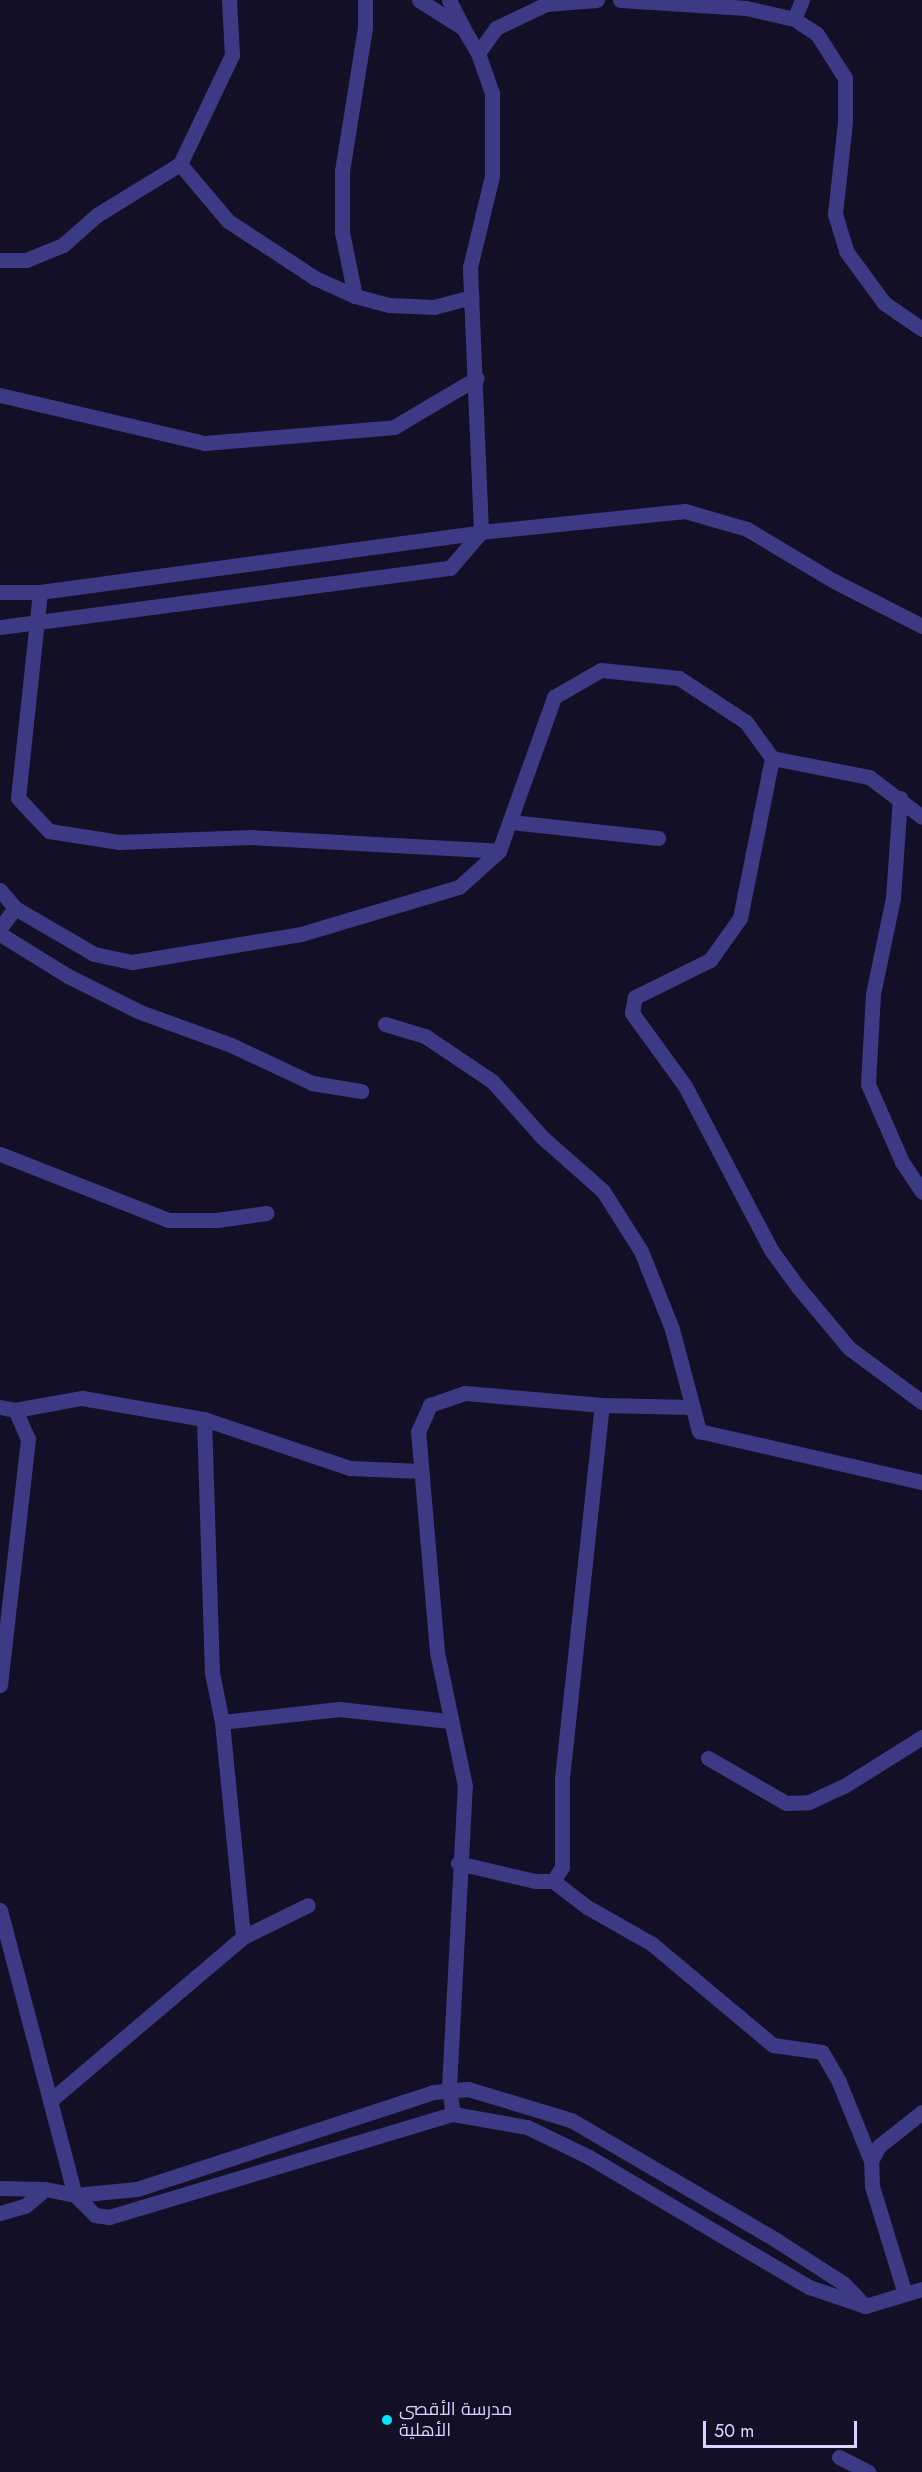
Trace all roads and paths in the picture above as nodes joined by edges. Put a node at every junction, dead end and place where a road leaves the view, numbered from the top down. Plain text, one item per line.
1 (229, 0) edge
2 (365, 0) edge
3 (419, 0) edge
4 (449, 0) edge
5 (597, 0) edge
6 (620, 0) edge
7 (802, 0) edge
8 (794, 19) junction
9 (463, 28) junction
10 (478, 53) junction
11 (180, 164) junction
12 (0, 260) edge
13 (355, 296) junction
14 (472, 297) junction
15 (922, 329) edge
16 (477, 378) junction
17 (0, 395) edge
18 (481, 531) junction
19 (0, 592) edge
20 (40, 592) junction
21 (36, 624) junction
22 (922, 626) edge
23 (0, 627) edge
24 (772, 759) junction
25 (900, 798) junction
26 (922, 817) edge
27 (511, 822) junction
28 (658, 838) dead end
29 (499, 851) junction
30 (0, 890) edge
31 (15, 908) junction
32 (0, 928) edge
33 (0, 934) edge
34 (386, 1024) dead end
35 (361, 1091) dead end
36 (0, 1154) edge
37 (922, 1192) edge
38 (267, 1213) dead end
39 (922, 1402) edge
40 (602, 1405) junction
41 (692, 1407) junction
42 (7, 1409) edge
43 (204, 1419) junction
44 (421, 1471) junction
45 (922, 1482) edge
46 (0, 1685) edge
47 (450, 1721) junction
48 (222, 1722) junction
49 (922, 1737) edge
50 (708, 1758) dead end
51 (458, 1863) junction
52 (553, 1881) junction
53 (308, 1905) dead end
54 (0, 1910) edge
55 (243, 1937) junction
56 (449, 2088) junction
57 (51, 2100) junction
58 (922, 2112) edge
59 (453, 2114) junction
60 (871, 2161) junction
61 (0, 2188) edge
62 (45, 2189) junction
63 (75, 2195) junction
64 (0, 2213) edge
65 (922, 2289) edge
66 (905, 2294) junction
67 (865, 2306) junction
68 (839, 2457) dead end
69 (868, 2472) edge

1 - 11 street
2 - 13 street
3 - 9 street
4 - 9 street
5 - 10 street
6 - 8 street
7 - 8 street
8 - 15 street
9 - 10 street
10 - 14 street
11 - 12 street
11 - 13 street
13 - 14 street
14 - 16 street
16 - 17 street
16 - 18 street
18 - 20 street
18 - 21 street
18 - 22 street
19 - 20 street
20 - 21 street
21 - 23 street
21 - 29 street
24 - 25 street
24 - 27 street
24 - 39 street
25 - 26 street
25 - 37 street
27 - 28 street
27 - 29 street
29 - 31 street
30 - 31 street
31 - 32 street
33 - 35 street
34 - 41 street
36 - 38 street
40 - 41 street
40 - 44 street
40 - 52 street
41 - 45 street
42 - 43 street
42 - 46 street
43 - 44 street
43 - 48 street
44 - 47 street
47 - 48 street
47 - 51 street
48 - 55 street
49 - 50 street
51 - 52 street
51 - 56 street
52 - 60 street
53 - 55 street
54 - 57 street
55 - 57 street
56 - 59 street
56 - 63 street
56 - 67 street
57 - 63 street
58 - 60 street
59 - 63 street
59 - 67 street
60 - 66 street
61 - 62 street
62 - 63 street
62 - 64 street
65 - 66 street
66 - 67 street
68 - 69 street

